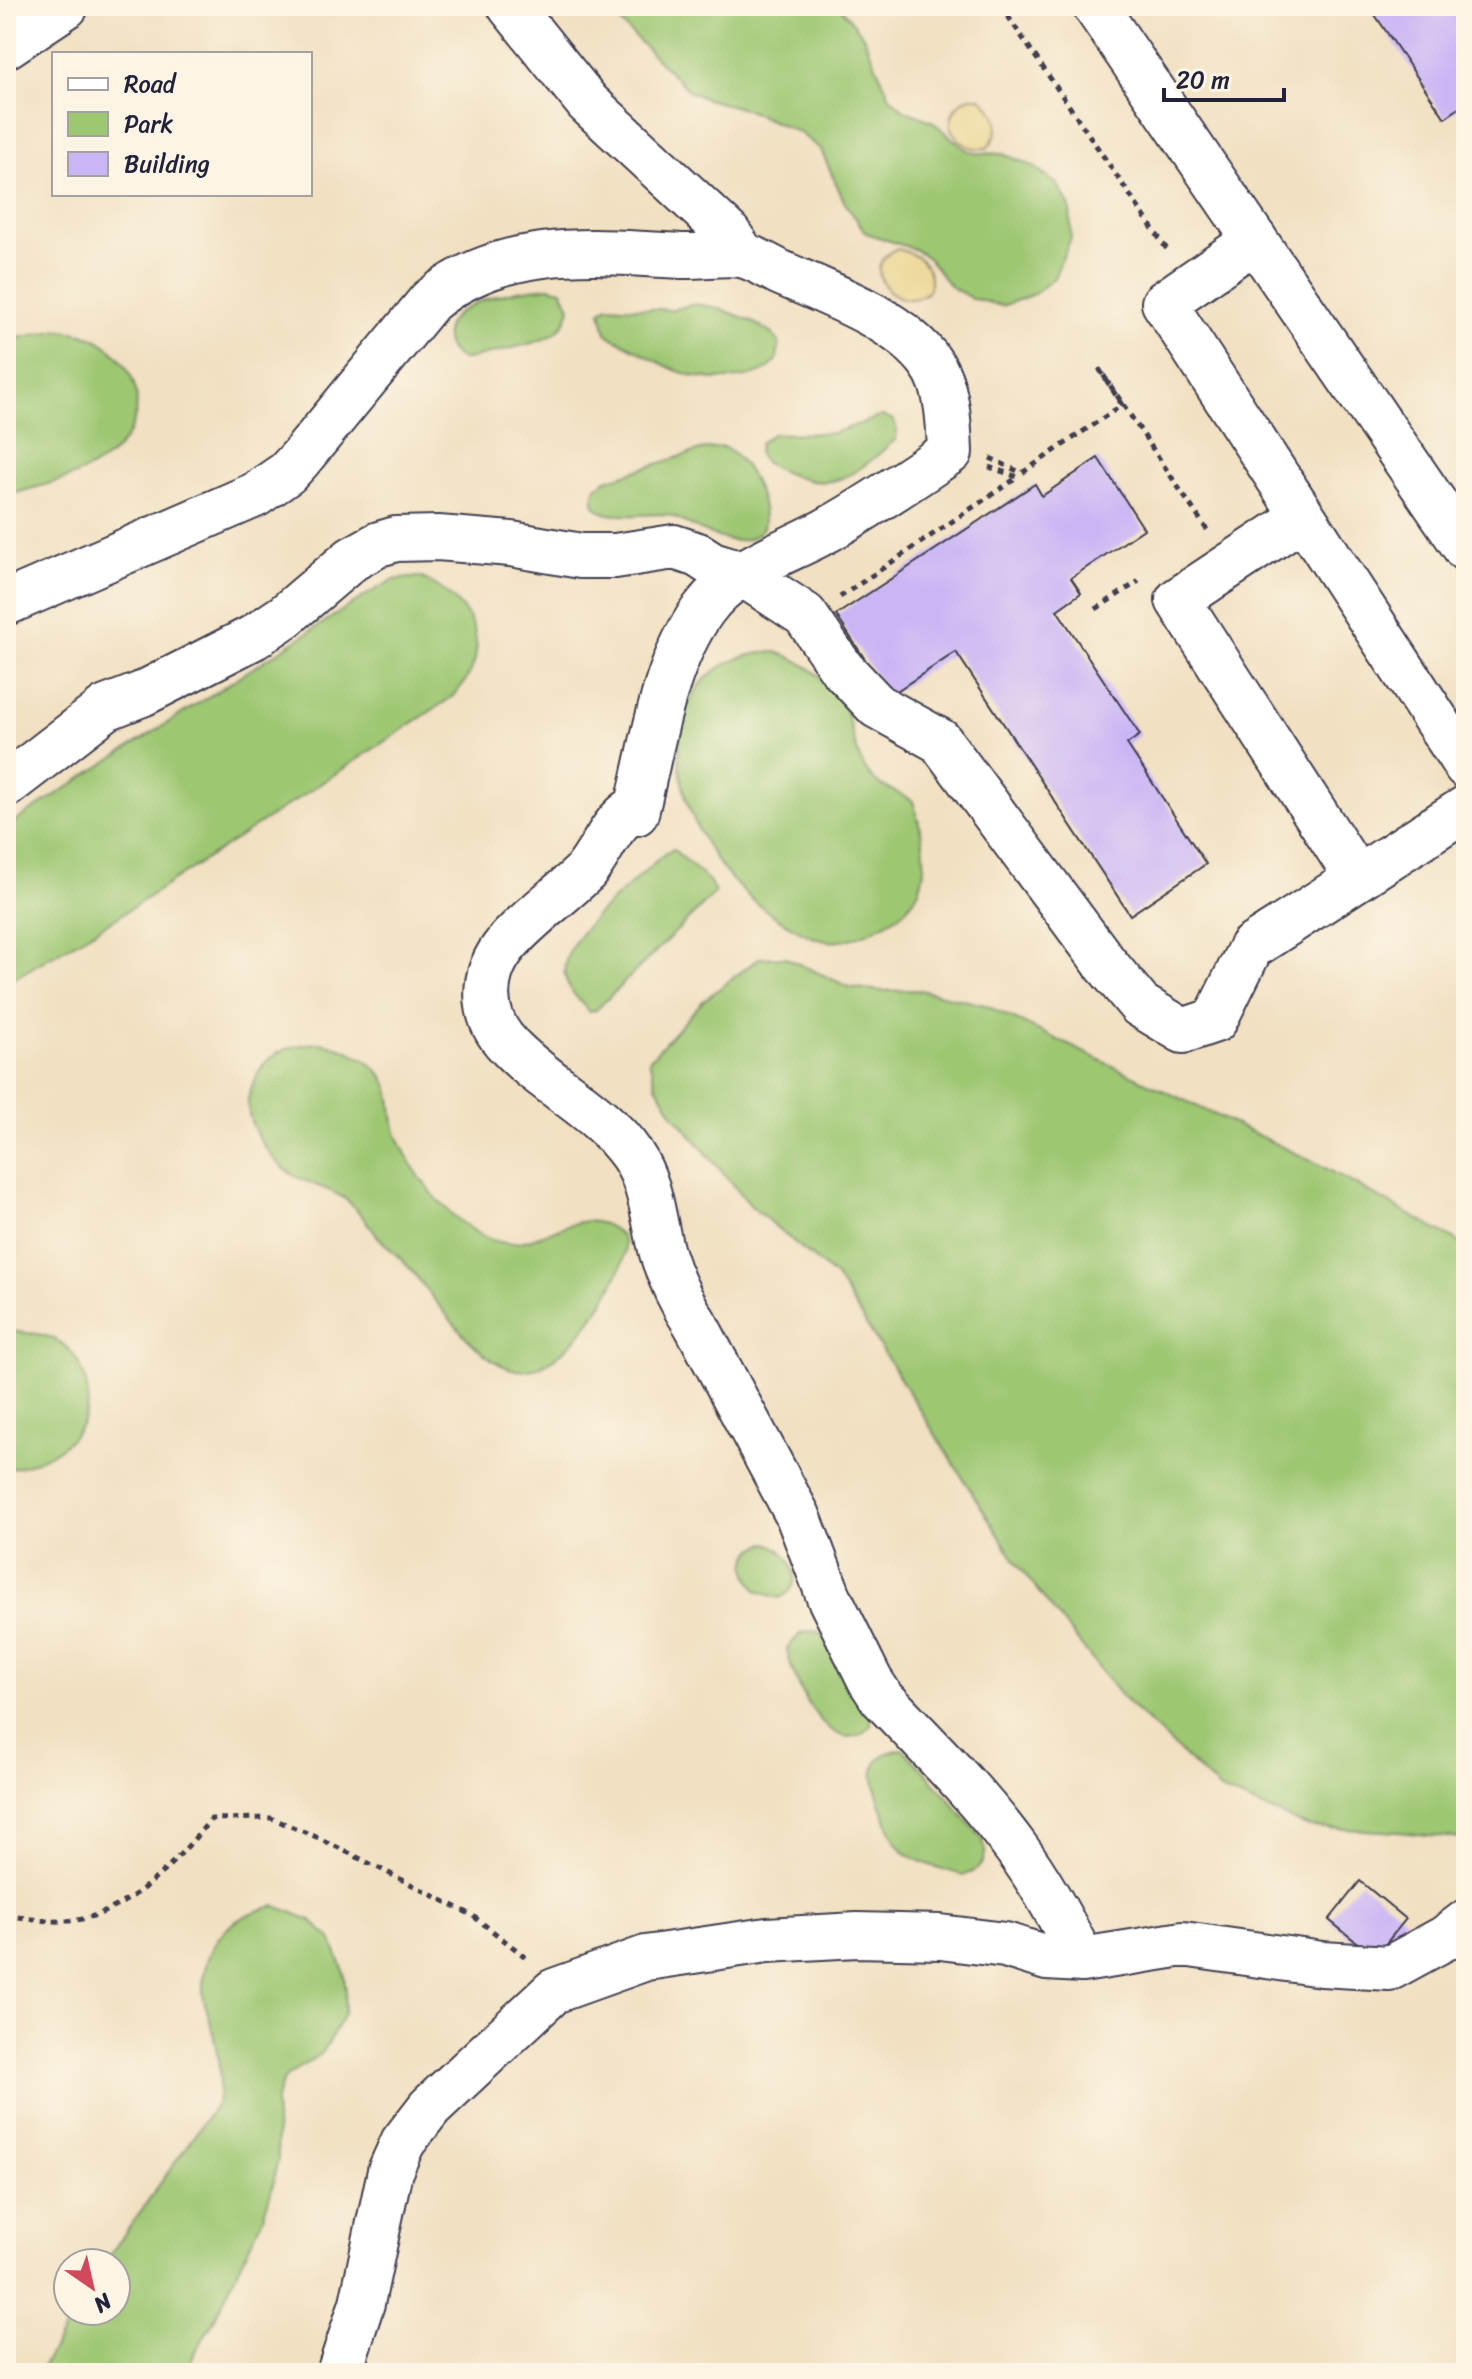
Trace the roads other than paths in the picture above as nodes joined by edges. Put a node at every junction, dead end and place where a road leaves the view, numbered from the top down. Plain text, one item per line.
1 (66, 6) edge
2 (510, 6) edge
3 (1095, 6) edge
4 (6, 46) edge
5 (1255, 240) junction
6 (743, 255) junction
7 (1303, 517) junction
8 (1466, 549) edge
9 (741, 573) junction
10 (6, 603) edge
11 (1466, 766) edge
12 (6, 785) edge
13 (1466, 808) edge
14 (1357, 878) junction
15 (1466, 1922) edge
16 (1082, 1960) junction
17 (339, 2373) edge

1 - 4 main road
2 - 6 main road
3 - 5 main road
5 - 7 main road
5 - 8 main road
6 - 9 main road
6 - 10 main road
7 - 11 main road
7 - 14 main road
9 - 12 main road
9 - 14 main road
9 - 16 main road
13 - 14 main road
15 - 16 main road
16 - 17 main road

